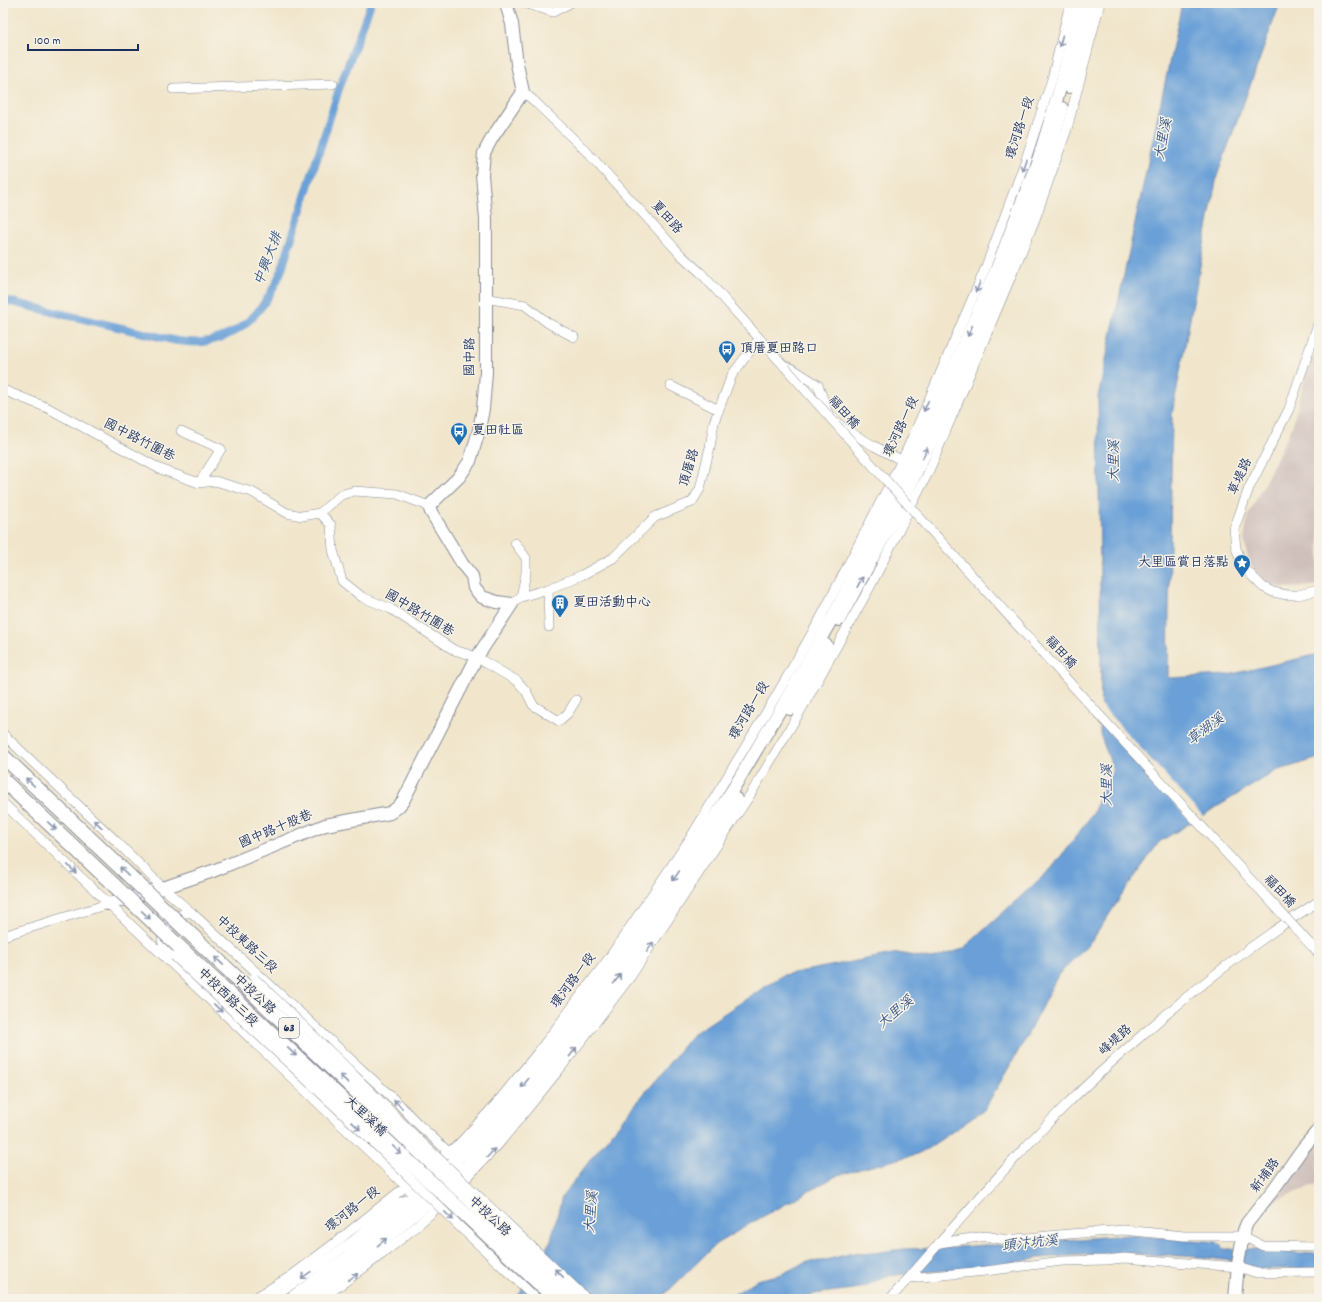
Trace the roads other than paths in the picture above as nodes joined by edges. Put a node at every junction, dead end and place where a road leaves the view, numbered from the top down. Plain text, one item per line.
1 (506, 3) edge
2 (524, 3) edge
3 (570, 3) edge
4 (1070, 3) edge
5 (1080, 3) edge
6 (1090, 3) edge
7 (1100, 3) edge
8 (333, 84) dead end
9 (173, 89) dead end
10 (523, 92) junction
11 (485, 298) junction
12 (1319, 321) edge
13 (574, 337) dead end
14 (759, 339) junction
15 (784, 366) junction
16 (671, 386) dead end
17 (3, 390) edge
18 (719, 410) junction
19 (181, 432) dead end
20 (915, 467) junction
21 (199, 483) junction
22 (429, 506) junction
23 (320, 512) junction
24 (515, 543) dead end
25 (548, 589) junction
26 (1319, 590) edge
27 (517, 601) junction
28 (549, 627) dead end
29 (477, 657) junction
30 (576, 700) dead end
31 (3, 734) edge
32 (3, 756) edge
33 (3, 780) edge
34 (3, 803) edge
35 (164, 888) junction
36 (1319, 901) edge
37 (108, 904) junction
38 (192, 913) junction
39 (3, 936) edge
40 (146, 939) junction
41 (229, 948) junction
42 (1319, 954) edge
43 (174, 956) junction
44 (1319, 1129) edge
45 (461, 1163) junction
46 (406, 1186) junction
47 (417, 1196) junction
48 (428, 1209) junction
49 (1242, 1239) junction
50 (939, 1243) junction
51 (1319, 1247) edge
52 (1238, 1266) junction
53 (1319, 1272) edge
54 (909, 1278) junction
55 (253, 1299) edge
56 (268, 1299) edge
57 (290, 1299) edge
58 (306, 1299) edge
59 (321, 1299) edge
60 (537, 1299) edge
61 (556, 1299) edge
62 (575, 1299) edge
63 (587, 1299) edge
64 (890, 1299) edge
65 (1235, 1299) edge

1 - 10 street
2 - 3 street
4 -> 20 street, 環河路一段
5 -> 20 street, 環河路一段
20 -> 6 street, 環河路一段
7 - 20 street, 環河路一段
8 - 9 street
10 - 11 street, 國中路
10 - 14 street, 夏田路
11 - 13 street
11 - 22 street, 國中路
12 - 26 street, 草堤路
14 - 15 street, 夏田路
14 - 18 street, 頂厝路
15 - 20 street
15 - 42 street, 福田橋, bridge
16 - 18 street
17 - 21 street, 國中路竹圍巷
18 - 25 street, 頂厝路
19 - 21 street
20 - 45 street, 環河路一段
20 -> 45 street, 環河路一段
21 - 23 street, 國中路竹圍巷
22 - 23 street
22 - 27 street
23 - 29 street, 國中路竹圍巷
24 - 27 street
25 - 27 street, 頂厝路
25 - 28 street
27 - 29 street
29 - 30 street, 國中路竹圍巷
29 - 35 street, 國中路十股巷
35 -> 31 street, 中投東路三段
62 -> 32 main road, 中投公路 / 63, bridge
33 -> 61 main road, 中投公路 / 63, bridge
34 -> 37 street, 中投西路三段
35 - 37 street, 國中路十股巷
35 - 38 street, 中投東路三段
36 - 50 street, 峰堤路
37 - 39 street, 國中路十股巷
37 - 40 street, 中投西路三段
38 - 41 street, 中投東路三段
38 - 43 street
40 - 43 street
40 -> 46 street, 中投西路三段
45 -> 41 street, 中投東路三段
63 -> 41 street, 大里溪橋, bridge
43 -> 60 street, 大里溪橋, bridge
44 - 49 street, 新埔路
45 - 46 street, 環河路一段
45 - 47 street, 環河路一段
45 - 48 street, 環河路一段
46 - 47 street, 中投西路三段
46 - 55 street, 環河路一段
47 - 48 street, 中投西路三段
47 -> 56 street, 環河路一段
47 - 57 street, 環河路一段
58 -> 48 street, 環河路一段
59 -> 48 street, 環河路一段
49 - 50 street
49 - 51 street
49 - 52 street, 新埔路
50 - 54 street
52 - 53 street
52 - 54 street
52 - 65 street
54 - 64 street

